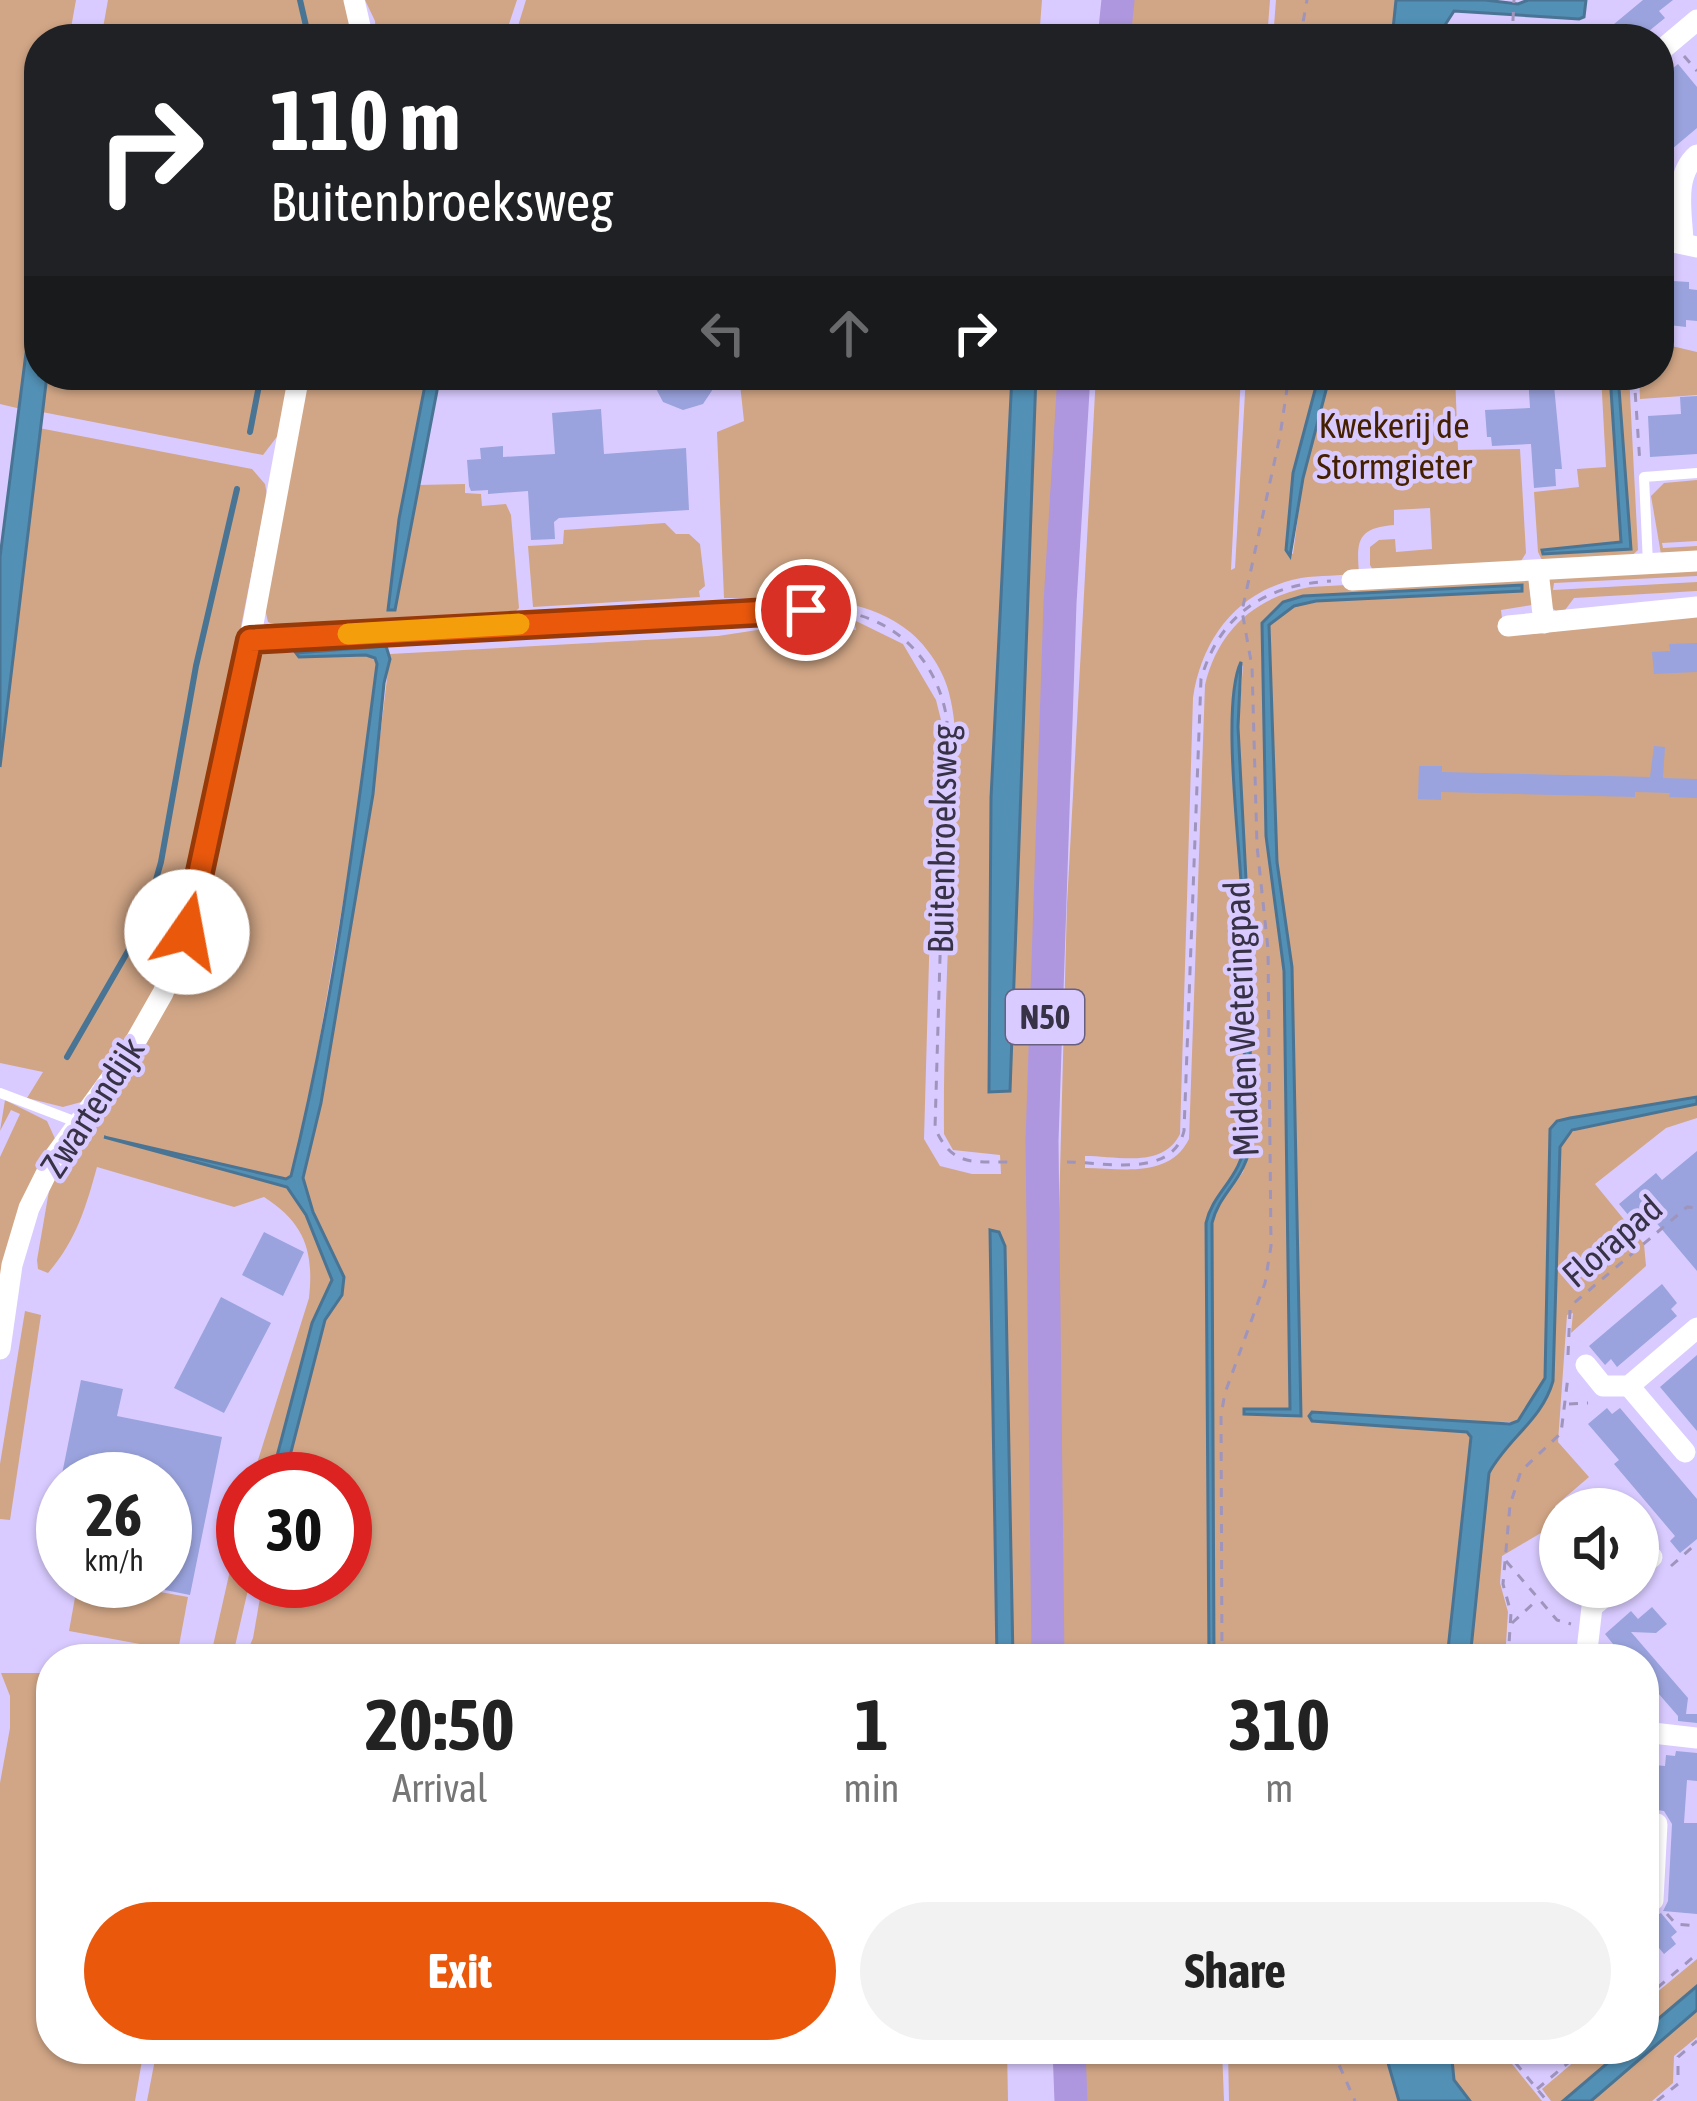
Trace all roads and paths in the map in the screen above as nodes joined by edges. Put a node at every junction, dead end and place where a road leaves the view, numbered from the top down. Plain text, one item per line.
1 (1697, 20) edge
2 (1674, 39) edge
3 (1697, 155) edge
4 (1690, 245) edge
5 (296, 390) edge
6 (1073, 390) edge
7 (1085, 390) edge
8 (1287, 390) edge
9 (1635, 390) edge
10 (1697, 473) edge
11 (1644, 477) junction
12 (1697, 561) edge
13 (1648, 564) junction
14 (1538, 571) junction
15 (1352, 580) joint
16 (1697, 607) edge
17 (806, 610) joint
18 (1242, 611) junction
19 (1544, 623) junction
20 (1508, 626) dead end
21 (250, 640) junction
22 (0, 1094) edge
23 (79, 1124) junction
24 (1000, 1161) dead end
25 (1086, 1162) dead end
26 (1697, 1208) edge
27 (1697, 1328) edge
28 (0, 1349) edge
29 (1577, 1361) joint
30 (1568, 1380) dead end
31 (1629, 1386) junction
32 (1685, 1452) dead end
33 (1697, 1543) edge
34 (1505, 1560) junction
35 (1659, 1569) edge
36 (1539, 1599) joint
37 (1547, 1608) edge
38 (1592, 1608) edge
39 (1511, 1624) junction
40 (1589, 1630) junction
41 (1048, 1644) edge
42 (1059, 1644) edge
43 (1222, 1644) edge
44 (1509, 1644) edge
45 (1588, 1644) edge
46 (1659, 1734) edge
47 (1697, 1738) edge
48 (1659, 1912) edge
49 (1697, 1925) edge
50 (1697, 1954) edge
51 (1659, 1986) edge
52 (1697, 2041) edge
53 (1059, 2064) edge
54 (1070, 2064) edge
55 (1338, 2064) edge
56 (1516, 2064) edge
57 (1568, 2064) edge
58 (1538, 2090) junction
59 (1060, 2101) edge
60 (1071, 2101) edge
61 (1354, 2101) edge
62 (1547, 2101) edge
63 (1657, 2101) edge

1 - 2 street
3 - 4 street
5 - 21 street, Zwartendijk
6 - 41 highway, N50
7 - 42 highway, N50
8 - 18 path, Midden Weteringpad
9 - 11 path
10 - 11 lane
11 - 13 lane
12 - 13 street
13 - 14 street
14 - 15 street
14 - 19 street
15 - 18 path
16 - 19 street
17 - 21 street
17 - 24 path, Buitenbroeksweg
18 - 25 path
18 - 43 path, Midden Weteringpad
19 - 20 street
21 - 23 street, Zwartendijk
22 - 23 lane
23 - 28 street, Zwartendijk
26 - 29 path, Florapad
27 - 31 street
29 - 31 street
30 - 34 path
31 - 32 street
33 - 35 path
34 - 36 path
34 - 39 path
36 - 39 path
37 - 40 path
38 - 40 street
39 - 44 path
40 - 45 street
46 - 47 street
48 - 49 path
50 - 51 path
52 - 63 path
53 - 59 highway
54 - 60 highway
55 - 61 path
56 - 58 path
57 - 58 path
58 - 62 path

